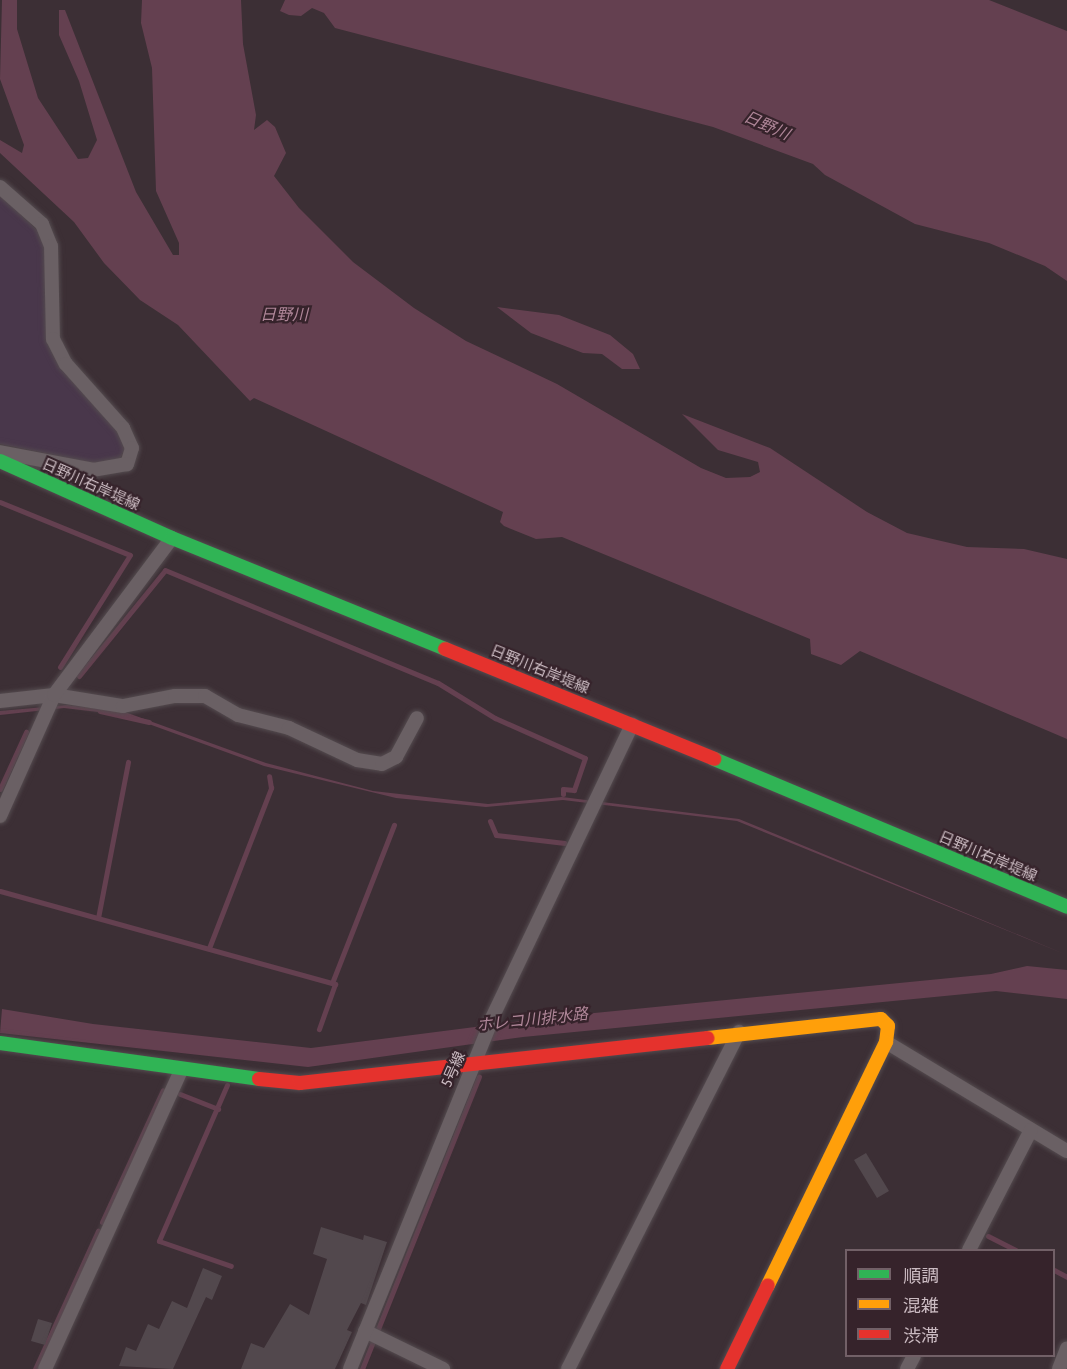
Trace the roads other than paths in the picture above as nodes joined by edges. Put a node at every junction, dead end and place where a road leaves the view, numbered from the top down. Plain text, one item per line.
1 (0, 187) edge
2 (0, 452) edge
3 (0, 461) edge
4 (172, 538) junction
5 (54, 695) junction
6 (0, 701) edge
7 (417, 718) dead end
8 (632, 724) junction
9 (0, 816) edge
10 (1067, 907) edge
11 (739, 1032) junction
12 (886, 1042) junction
13 (0, 1043) edge
14 (477, 1057) junction
15 (181, 1071) junction
16 (1031, 1130) junction
17 (1067, 1151) edge
18 (970, 1249) edge
19 (365, 1331) junction
20 (1067, 1348) edge
21 (45, 1369) edge
22 (350, 1369) edge
23 (443, 1369) edge
24 (568, 1369) edge
25 (727, 1369) edge
26 (1059, 1369) edge

1 - 2 street
3 - 4 street, 日野川右岸堤線
4 - 5 street
4 - 8 street, 日野川右岸堤線
5 - 6 street
5 - 7 street
5 - 9 street
8 - 10 street, 日野川右岸堤線
8 - 14 street, 5号線
11 - 12 street
11 - 14 street
11 - 24 street
12 - 16 street
12 - 25 street
13 - 15 street
14 - 15 street
14 - 19 street, 5号線
15 - 21 street
16 - 17 street
16 - 18 street
19 - 22 street, 5号線
19 - 23 street
20 - 26 street

